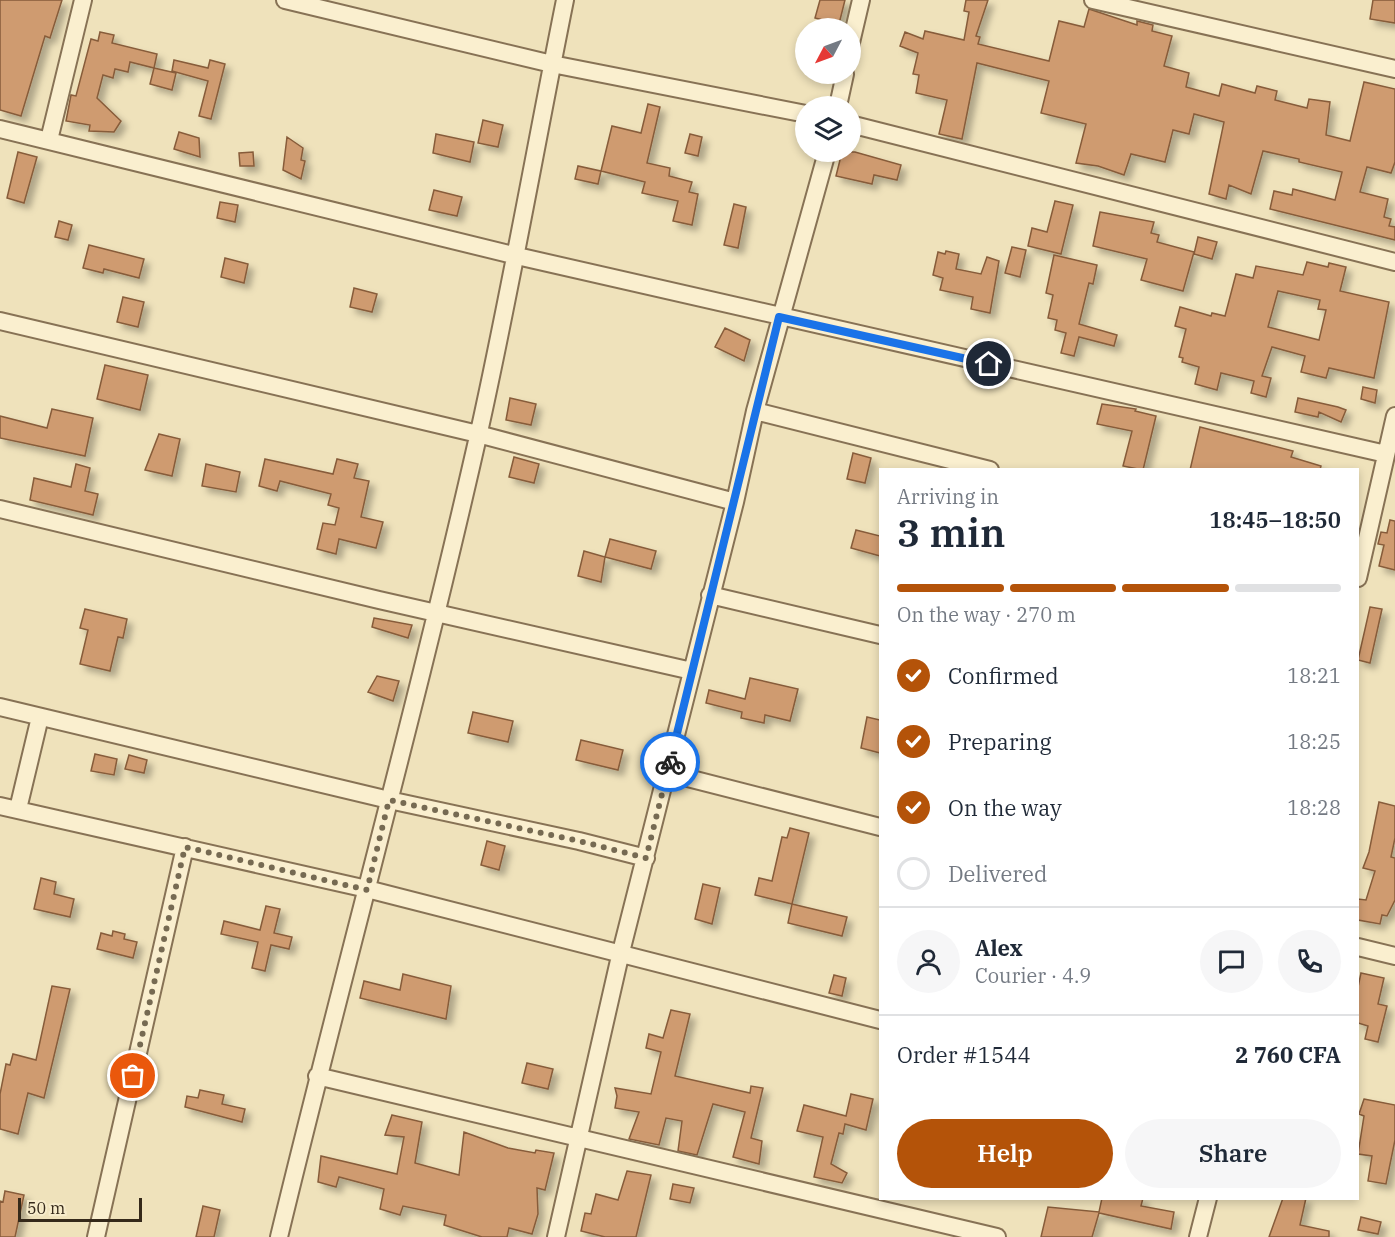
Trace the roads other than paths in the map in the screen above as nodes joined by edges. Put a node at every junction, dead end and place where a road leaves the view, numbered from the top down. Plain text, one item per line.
1 (83, 0) edge
2 (285, 0) edge
3 (565, 0) edge
4 (861, 0) edge
5 (1093, 0) edge
6 (857, 18) edge
7 (552, 64) junction
8 (1395, 69) edge
9 (795, 112) edge
10 (861, 127) edge
11 (0, 129) edge
12 (49, 140) junction
13 (824, 162) edge
14 (517, 256) junction
15 (1395, 262) edge
16 (779, 317) junction
17 (0, 321) edge
18 (755, 411) junction
19 (1395, 416) edge
20 (478, 434) junction
21 (1386, 454) junction
22 (982, 468) edge
23 (735, 502) junction
24 (0, 509) edge
25 (1360, 557) edge
26 (710, 595) junction
27 (436, 612) junction
28 (879, 635) edge
29 (692, 671) junction
30 (0, 707) edge
31 (40, 717) junction
32 (668, 773) junction
33 (389, 800) junction
34 (0, 806) edge
35 (18, 809) junction
36 (879, 827) edge
37 (185, 847) junction
38 (646, 858) junction
39 (367, 890) junction
40 (1359, 947) edge
41 (620, 956) junction
42 (1395, 956) edge
43 (879, 1020) edge
44 (317, 1076) junction
45 (580, 1137) junction
46 (1207, 1200) edge
47 (96, 1237) edge
48 (279, 1237) edge
49 (556, 1237) edge
50 (997, 1237) edge
51 (1198, 1237) edge

1 - 12 street
2 - 7 street
3 - 7 street
4 - 6 street
5 - 8 street
7 - 9 street
7 - 14 street
10 - 15 street
11 - 12 street
12 - 14 street
13 - 16 street
14 - 16 street
14 - 20 street
16 - 18 street
16 - 21 street
17 - 20 street
18 - 22 street
18 - 23 street
19 - 21 street
20 - 23 street
20 - 27 street
21 - 25 street
23 - 26 street
24 - 27 street
26 - 28 street
26 - 29 street
27 - 29 street
27 - 33 street
29 - 32 street
30 - 31 street
31 - 33 street
31 - 35 street
32 - 36 street
32 - 38 street
33 - 38 street
33 - 39 street
34 - 35 street
35 - 37 street
37 - 39 street
37 - 47 street
38 - 41 street
39 - 41 street
39 - 44 street
40 - 42 street
41 - 43 street
41 - 45 street
44 - 45 street
44 - 48 street
45 - 49 street
45 - 50 street
46 - 51 street

